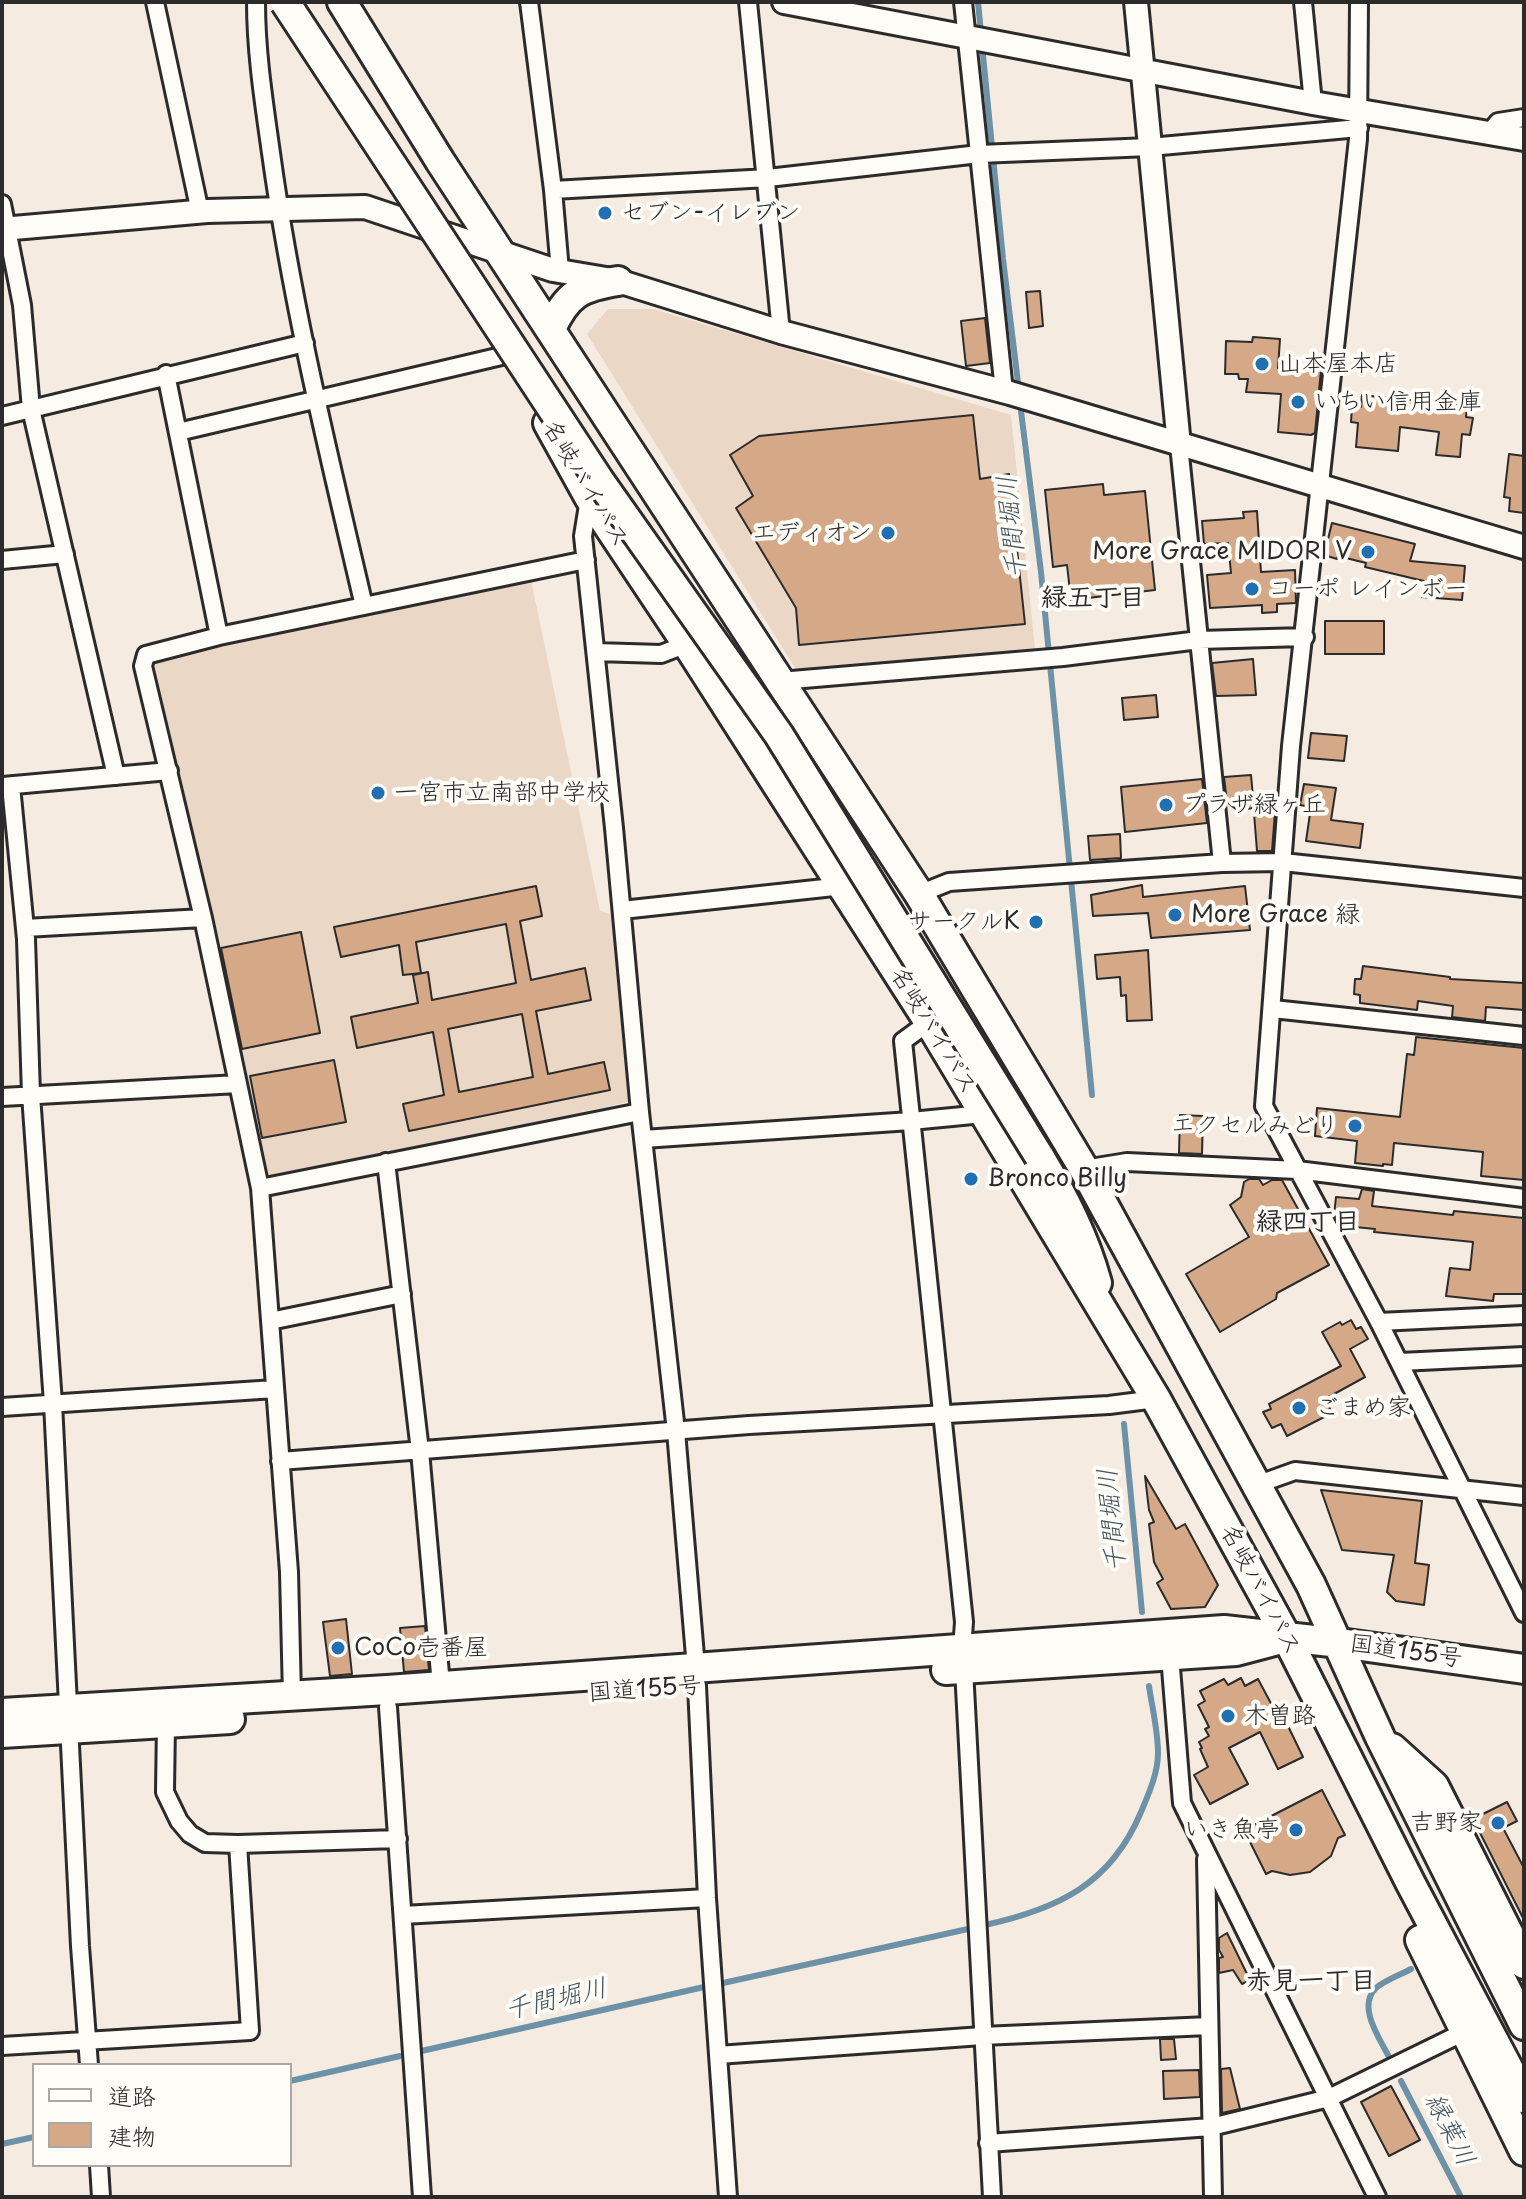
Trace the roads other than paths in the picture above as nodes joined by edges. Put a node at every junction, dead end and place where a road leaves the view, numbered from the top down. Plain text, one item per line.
1 (155, 2) edge
2 (256, 2) edge
3 (278, 2) edge
4 (285, 2) edge
5 (342, 2) edge
6 (529, 2) edge
7 (748, 2) edge
8 (784, 2) edge
9 (963, 2) edge
10 (1136, 2) edge
11 (1303, 2) edge
12 (1359, 2) edge
13 (977, 38) junction
14 (1143, 71) junction
15 (1313, 103) junction
16 (1524, 118) edge
17 (1359, 119) junction
18 (1490, 132) junction
19 (1524, 139) edge
20 (1150, 147) junction
21 (989, 154) junction
22 (768, 178) junction
23 (553, 190) junction
24 (2, 204) edge
25 (279, 210) junction
26 (200, 212) junction
27 (424, 225) junction
28 (4, 229) edge
29 (500, 250) junction
30 (560, 271) junction
31 (618, 281) junction
32 (551, 329) junction
33 (781, 332) junction
34 (305, 343) junction
35 (510, 354) junction
36 (166, 374) junction
37 (1014, 394) junction
38 (316, 398) junction
39 (31, 409) junction
40 (2, 416) edge
41 (178, 432) junction
42 (1179, 445) junction
43 (1318, 487) junction
44 (589, 497) junction
45 (1524, 547) edge
46 (65, 554) junction
47 (2, 560) edge
48 (586, 560) junction
49 (364, 606) junction
50 (219, 636) junction
51 (1305, 637) junction
52 (1199, 640) junction
53 (687, 644) junction
54 (596, 652) junction
55 (780, 681) junction
56 (169, 771) junction
57 (116, 776) junction
58 (6, 786) edge
59 (1283, 862) junction
60 (1222, 863) junction
61 (843, 886) junction
62 (1524, 888) edge
63 (919, 894) junction
64 (622, 910) junction
65 (203, 918) junction
66 (25, 928) junction
67 (1273, 1009) junction
68 (929, 1022) junction
69 (1524, 1036) edge
70 (238, 1084) junction
71 (31, 1095) junction
72 (2, 1097) edge
73 (640, 1112) junction
74 (983, 1114) junction
75 (911, 1121) junction
76 (643, 1139) junction
77 (386, 1162) junction
78 (1084, 1169) junction
79 (1297, 1170) junction
80 (260, 1188) junction
81 (1524, 1198) edge
82 (402, 1294) junction
83 (1106, 1315) junction
84 (1524, 1315) edge
85 (270, 1321) junction
86 (1379, 1322) junction
87 (1524, 1356) edge
88 (1400, 1362) junction
89 (275, 1389) junction
90 (1156, 1399) junction
91 (53, 1403) junction
92 (2, 1407) edge
93 (941, 1414) junction
94 (676, 1431) junction
95 (420, 1451) junction
96 (280, 1461) junction
97 (1256, 1485) junction
98 (1463, 1489) junction
99 (1524, 1496) edge
100 (1524, 1613) edge
101 (1287, 1638) junction
102 (1340, 1643) junction
103 (1170, 1656) junction
104 (963, 1659) junction
105 (1524, 1669) edge
106 (696, 1677) junction
107 (441, 1685) junction
108 (292, 1696) junction
109 (388, 1707) junction
110 (2, 1713) edge
111 (68, 1718) junction
112 (166, 1723) junction
113 (2, 1733) edge
114 (1380, 1737) junction
115 (398, 1839) junction
116 (238, 1844) junction
117 (1206, 1851) junction
118 (1411, 1884) junction
119 (707, 1898) junction
120 (403, 1915) junction
121 (1473, 1921) junction
122 (1523, 1962) edge
123 (1524, 2025) edge
124 (1209, 2026) junction
125 (1464, 2032) junction
126 (982, 2036) junction
127 (87, 2040) junction
128 (2, 2046) edge
129 (718, 2055) junction
130 (89, 2063) edge
131 (1329, 2098) junction
132 (1516, 2106) edge
133 (1211, 2127) junction
134 (988, 2143) junction
135 (1524, 2151) edge
136 (99, 2167) edge
137 (101, 2197) edge
138 (422, 2197) edge
139 (728, 2197) edge
140 (992, 2197) edge
141 (1213, 2197) edge
142 (1377, 2197) edge

1 - 26 street
2 - 25 street
3 - 27 highway, 名岐バイパス
4 - 83 highway, bridge
5 - 29 highway, 名岐バイパス
6 - 23 street
7 - 22 street
8 - 13 street
9 - 13 street
10 - 14 street
11 - 15 street
12 - 17 street
13 - 14 street
13 - 21 street
14 - 15 street
14 - 20 street
15 - 17 street
16 - 18 street
17 - 18 street
17 - 20 street
17 - 43 street
18 - 19 street
20 - 21 street
20 - 42 street
21 - 22 street
21 - 37 street
22 - 23 street
22 - 33 street
23 - 30 street
24 - 28 street
25 - 26 street
25 - 27 street
25 - 34 street
26 - 28 street
27 - 29 street
27 - 35 highway, 名岐バイパス
28 - 39 street
29 - 30 street
29 - 32 highway, 名岐バイパス
30 - 31 street
31 - 32 highway
31 - 33 street
32 - 55 highway, 名岐バイパス
33 - 37 street
34 - 36 street
34 - 38 street
35 - 38 street
35 - 44 highway, 名岐バイパス
36 - 39 street
36 - 41 street
37 - 42 street
38 - 41 street
38 - 49 street
39 - 40 street
39 - 46 street
41 - 50 street
42 - 43 street
42 - 52 street
43 - 45 street
43 - 51 street
44 - 48 street
44 - 53 highway, 名岐バイパス
46 - 47 street
46 - 57 street
48 - 49 street
48 - 54 street
49 - 50 street
50 - 56 street
51 - 52 street
51 - 59 street
52 - 55 street
52 - 60 street
53 - 54 street
53 - 61 highway, 名岐バイパス
54 - 64 street
55 - 63 highway, 名岐バイパス
56 - 57 street
56 - 65 street
57 - 58 street
58 - 66 street
59 - 60 street
59 - 62 street
59 - 67 street
60 - 63 street
61 - 64 street
61 - 68 highway, 名岐バイパス
63 - 78 highway, 名岐バイパス
64 - 73 street
65 - 66 street
65 - 70 street
66 - 71 street
67 - 69 street
67 - 79 street
68 - 74 highway, 名岐バイパス
68 - 75 street
70 - 71 street
70 - 80 street
71 - 72 street
71 - 91 street
73 - 76 street
73 - 77 street
74 - 75 street
74 - 83 highway, 名岐バイパス
75 - 76 street
75 - 93 street
76 - 94 street
77 - 80 street
77 - 82 street
78 - 79 street
78 - 97 highway, 名岐バイパス
79 - 81 street
79 - 86 street
80 - 85 street
82 - 85 street
82 - 95 street
83 - 90 highway, 名岐バイパス
84 - 86 street
85 - 89 street
86 - 88 street
87 - 88 street
88 - 98 street
89 - 91 street
89 - 96 street
90 - 93 street
90 - 101 highway, 名岐バイパス
91 - 92 street
91 - 111 street
93 - 94 street
93 - 104 street
94 - 95 street
94 - 106 street
95 - 96 street
95 - 107 street
96 - 108 street
97 - 98 street
97 - 102 highway, 名岐バイパス
98 - 99 street
98 - 100 street
101 - 102 highway, 国道155号
101 - 103 highway, 国道155号
101 - 104 highway, 国道155号
101 - 118 highway, 名岐バイパス
102 - 105 highway, 国道155号
102 - 114 highway, 名岐バイパス
103 - 104 highway, 国道155号
103 - 117 street
104 - 106 highway, 国道155号
104 - 126 street
106 - 107 highway, 国道155号
106 - 109 highway, 国道155号
106 - 119 street
107 - 108 highway, 国道155号
108 - 111 highway, 国道155号
109 - 112 highway, 国道155号
109 - 115 street
110 - 111 highway, 国道155号
111 - 112 highway, 国道155号
111 - 113 highway, 国道155号
111 - 127 street
112 - 116 street
114 - 121 highway, 名岐バイパス
114 - 122 highway
115 - 116 street
115 - 120 street
116 - 127 street
117 - 124 street
117 - 131 street
118 - 125 highway
118 - 132 highway, 名岐バイパス
119 - 120 street
119 - 129 street
120 - 138 street
121 - 122 highway
121 - 123 highway, 名岐バイパス
124 - 126 street
124 - 133 street
125 - 131 street
125 - 132 highway
126 - 129 street
126 - 134 street
127 - 128 street
127 - 130 street
129 - 139 street
131 - 133 street
131 - 142 street
132 - 135 highway
133 - 134 street
133 - 141 street
134 - 140 street
136 - 137 street

